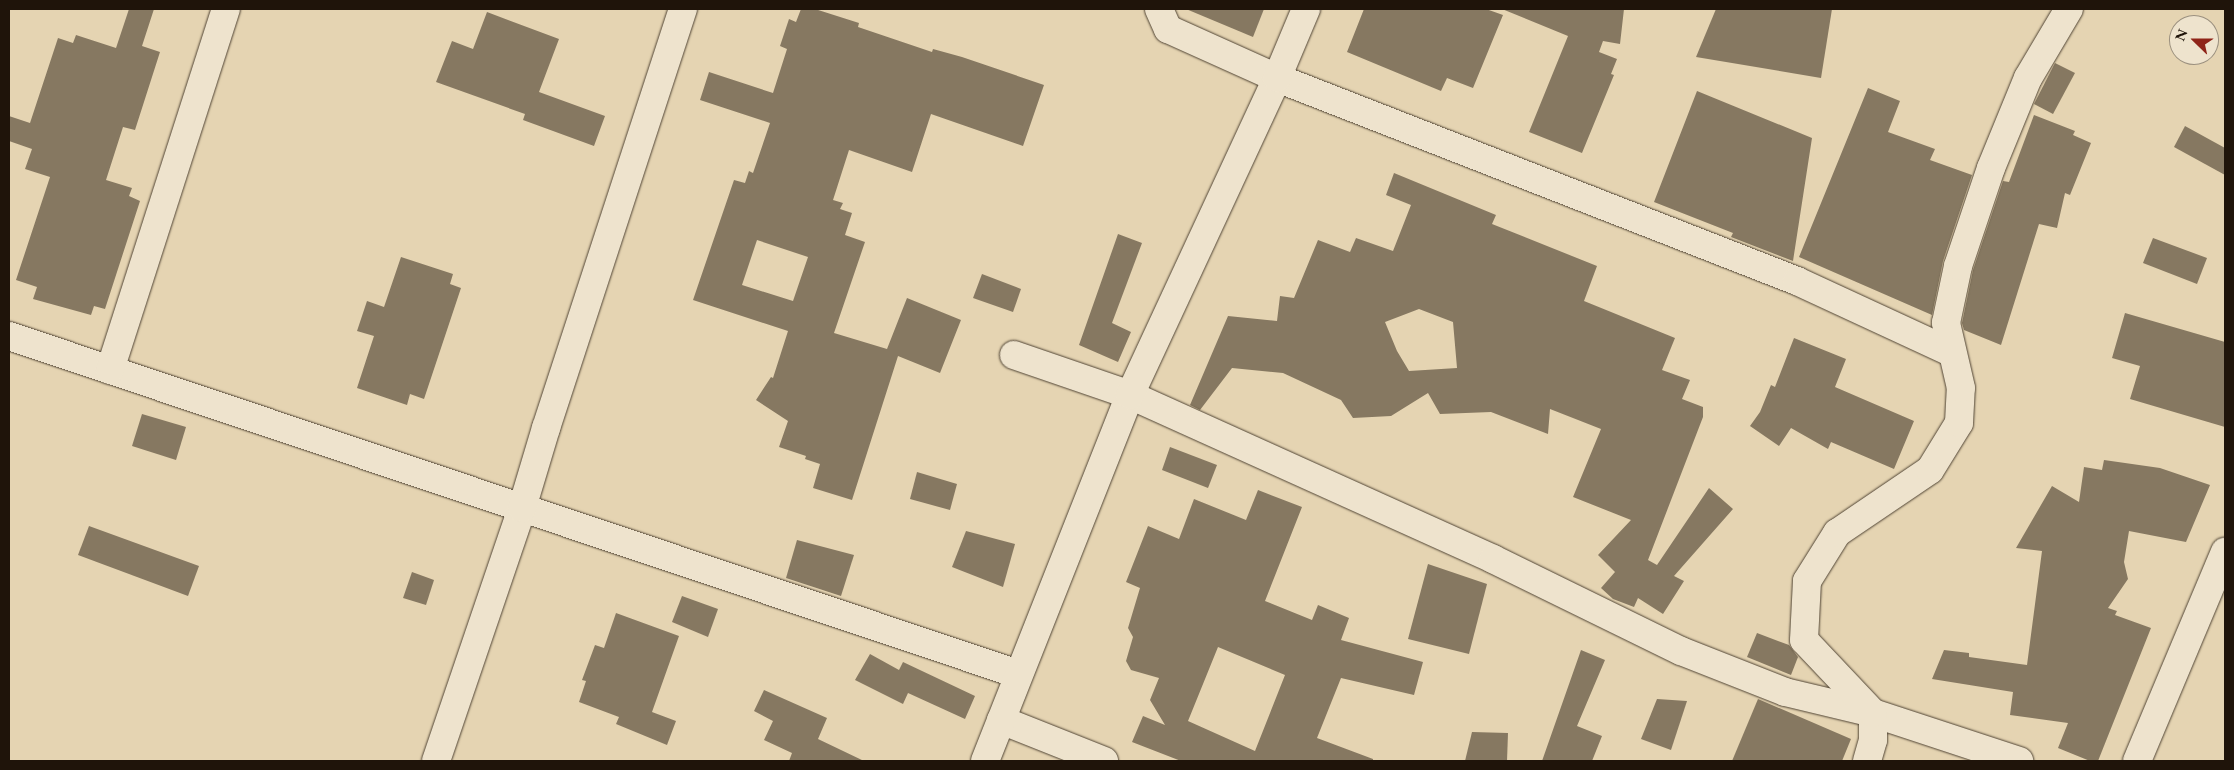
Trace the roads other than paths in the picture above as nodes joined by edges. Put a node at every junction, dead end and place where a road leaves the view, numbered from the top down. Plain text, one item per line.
1 (226, 9) edge
2 (683, 9) edge
3 (1159, 9) edge
4 (1306, 9) edge
5 (2069, 9) edge
6 (1277, 78) junction
7 (9, 336) edge
8 (1951, 352) junction
9 (1014, 355) dead end
10 (110, 370) junction
11 (1130, 395) junction
12 (522, 508) junction
13 (2225, 552) edge
14 (1018, 674) junction
15 (1873, 713) junction
16 (1000, 720) junction
17 (436, 761) edge
18 (985, 761) edge
19 (1104, 761) edge
20 (1867, 761) edge
21 (2019, 761) edge
22 (2137, 761) edge

1 - 10 street
2 - 12 street
3 - 6 street
4 - 6 street
5 - 8 street
6 - 8 street
6 - 11 street
7 - 10 street
8 - 15 street
9 - 11 street
10 - 12 street
11 - 14 street
11 - 15 street
12 - 14 street
12 - 17 street
13 - 22 street
14 - 16 street
15 - 20 street
15 - 21 street
16 - 18 street
16 - 19 street

